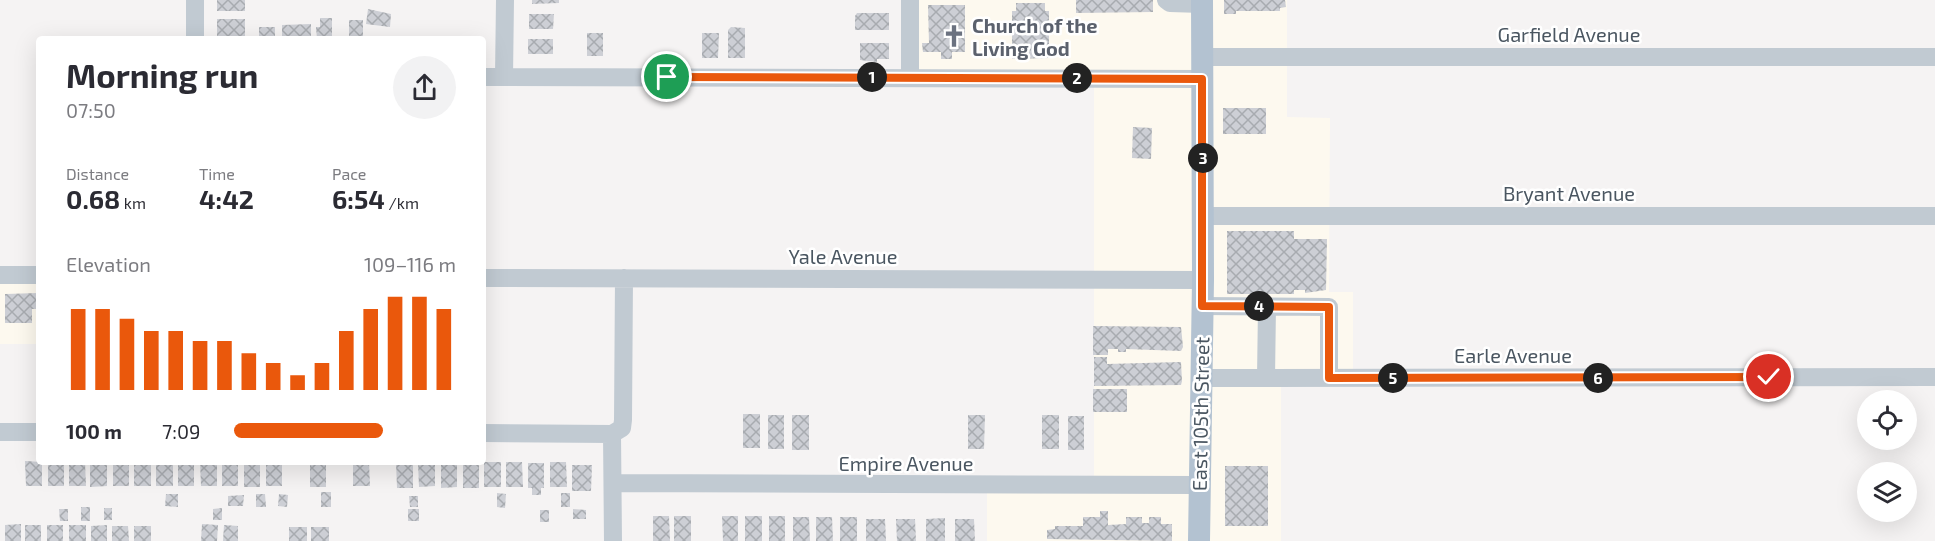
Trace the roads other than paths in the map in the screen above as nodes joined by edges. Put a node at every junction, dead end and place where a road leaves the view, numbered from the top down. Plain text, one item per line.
1 (195, 0) edge
2 (505, 0) edge
3 (910, 0) edge
4 (1166, 0) edge
5 (1202, 2) edge
6 (195, 36) edge
7 (1935, 57) edge
8 (1202, 68) junction
9 (486, 77) edge
10 (504, 77) junction
11 (910, 77) junction
12 (1203, 216) junction
13 (1935, 216) edge
14 (0, 275) edge
15 (36, 275) edge
16 (486, 278) edge
17 (624, 278) junction
18 (1203, 280) junction
19 (1202, 306) junction
20 (1267, 306) junction
21 (1935, 377) edge
22 (1200, 378) junction
23 (1266, 378) junction
24 (1329, 378) junction
25 (0, 432) edge
26 (36, 432) edge
27 (486, 434) edge
28 (612, 434) junction
29 (613, 483) junction
30 (1198, 485) junction
31 (613, 541) edge
32 (1199, 541) edge

1 - 6 street
2 - 10 street
3 - 11 street
4 - 5 street
5 - 8 main road, East 105th Street
7 - 8 street, Garfield Avenue
8 - 11 street, Garfield Avenue
8 - 12 main road, East 105th Street
9 - 10 street, Garfield Avenue
10 - 11 street, Garfield Avenue
12 - 13 street, Bryant Avenue
12 - 18 main road, East 105th Street
14 - 15 street
16 - 17 street, Yale Avenue
17 - 18 street, Yale Avenue
17 - 28 street
18 - 19 main road, East 105th Street
19 - 20 street
19 - 22 main road, East 105th Street
20 - 23 street
20 - 24 street
21 - 24 street, Earle Avenue
22 - 23 street, Earle Avenue
22 - 30 main road, East 105th Street
23 - 24 street, Earle Avenue
25 - 26 street
27 - 28 street
28 - 29 street
29 - 30 street, Empire Avenue
29 - 31 street
30 - 32 main road, East 105th Street

